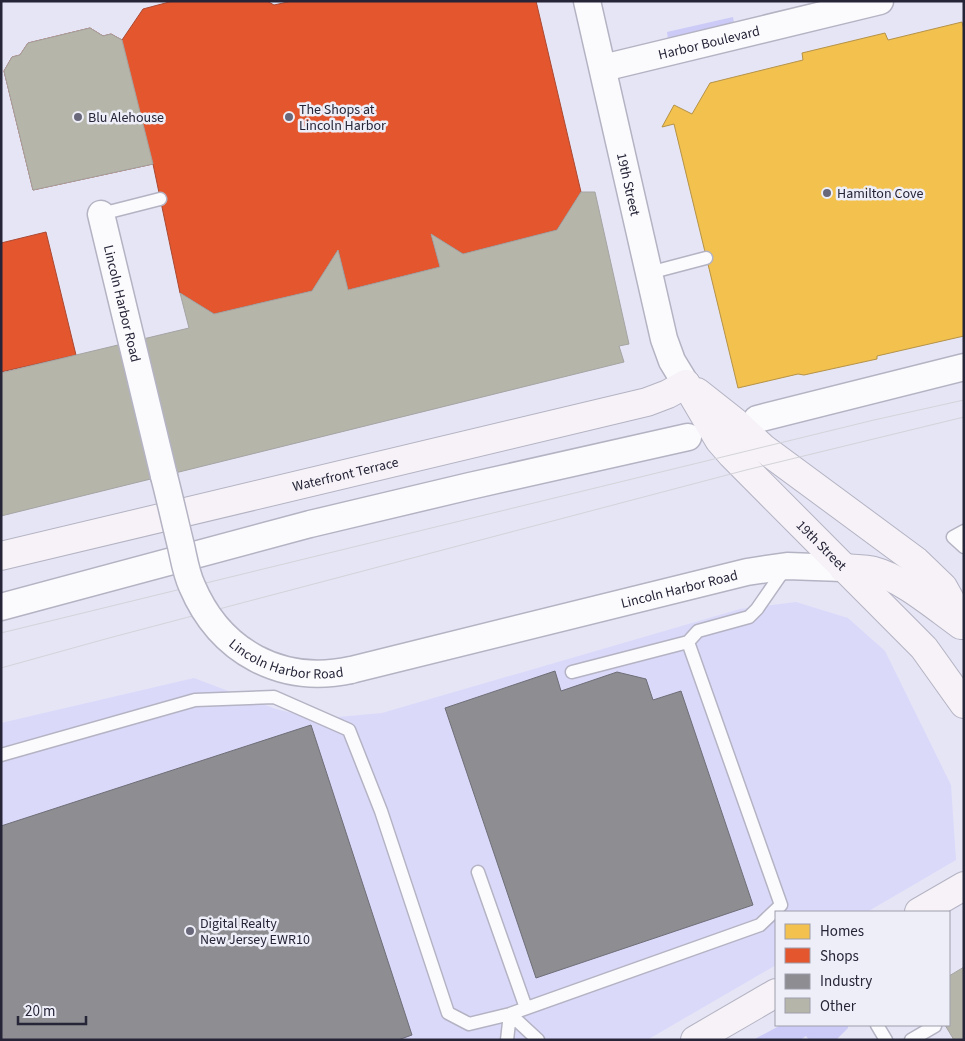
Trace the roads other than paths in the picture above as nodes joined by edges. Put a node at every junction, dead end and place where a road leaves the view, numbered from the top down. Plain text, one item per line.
1 (587, 1) edge
2 (880, 1) edge
3 (603, 68) junction
4 (160, 199) dead end
5 (100, 214) joint
6 (706, 258) dead end
7 (649, 273) junction
8 (964, 367) edge
9 (686, 384) junction
10 (757, 419) dead end
11 (688, 437) dead end
12 (964, 531) edge
13 (964, 547) edge
14 (1, 556) edge
15 (787, 566) junction
16 (843, 568) junction
17 (1, 607) edge
18 (964, 626) edge
19 (688, 642) junction
20 (572, 672) dead end
21 (964, 704) edge
22 (1, 755) edge
23 (478, 872) dead end
24 (964, 886) edge
25 (921, 911) edge
26 (775, 994) edge
27 (526, 1008) junction
28 (510, 1014) junction
29 (878, 1026) edge
30 (934, 1026) edge
31 (507, 1040) edge
32 (538, 1040) edge
33 (695, 1040) edge
34 (886, 1040) edge
35 (911, 1040) edge

1 - 3 street
2 - 3 street, Harbor Boulevard
3 - 7 street, 19th Street
4 - 5 lane
5 - 15 street, Lincoln Harbor Road, bridge
6 - 7 lane
7 - 9 street, 19th Street
8 - 10 street
9 - 14 street, Waterfront Terrace
9 - 16 street, 19th Street
9 - 18 street, 19th Street
11 - 17 street
12 - 13 lane
15 - 16 street, Lincoln Harbor Road
15 - 19 lane
16 - 18 street
16 - 21 street, 19th Street
19 - 20 lane
19 - 27 lane
22 - 28 lane
23 - 27 lane
24 - 25 street
26 - 33 street
27 - 28 lane
28 - 31 lane
28 - 32 lane
29 - 34 lane
30 - 35 lane

